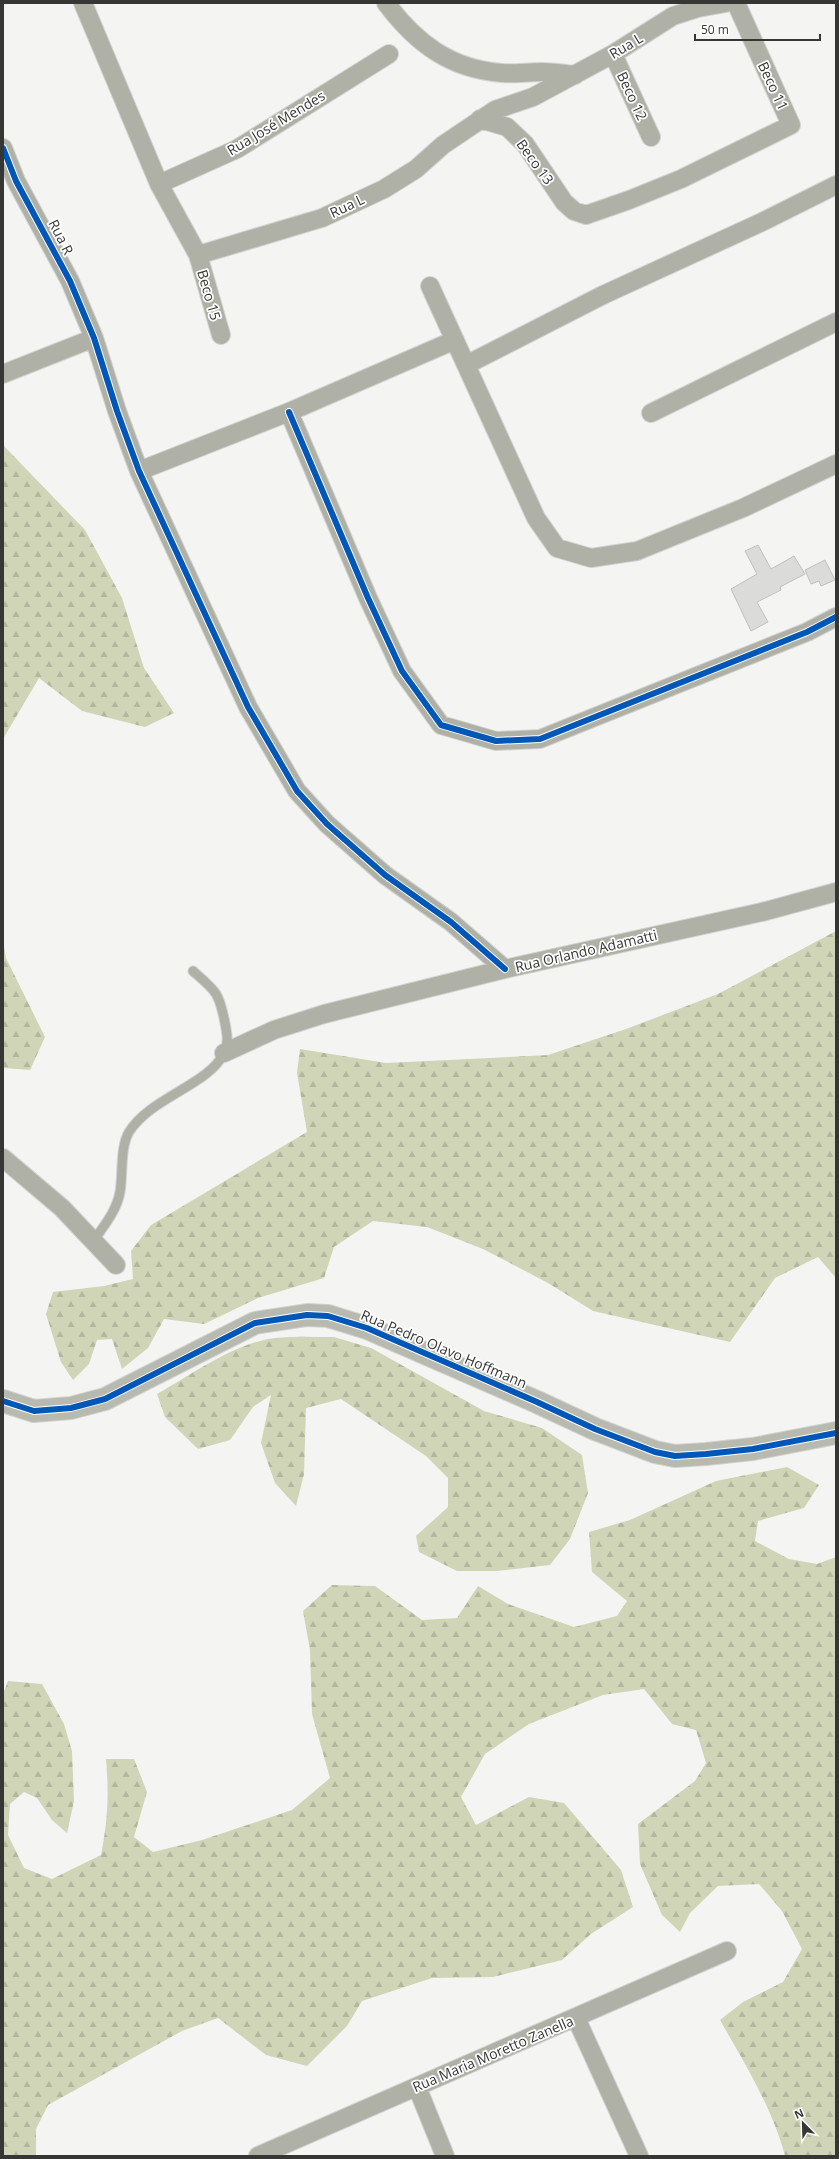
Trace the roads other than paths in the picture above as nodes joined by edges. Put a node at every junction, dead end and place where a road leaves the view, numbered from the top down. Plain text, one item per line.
1 (83, 3) edge
2 (386, 3) edge
3 (726, 3) edge
4 (736, 3) edge
5 (389, 54) dead end
6 (612, 54) junction
7 (575, 75) junction
8 (480, 119) junction
9 (651, 137) dead end
10 (3, 148) edge
11 (158, 184) junction
12 (836, 185) edge
13 (564, 202) joint
14 (198, 255) junction
15 (430, 286) dead end
16 (836, 322) edge
17 (221, 335) dead end
18 (94, 338) junction
19 (455, 340) junction
20 (466, 365) junction
21 (3, 374) edge
22 (289, 412) junction
23 (652, 413) dead end
24 (836, 464) edge
25 (139, 471) junction
26 (836, 617) edge
27 (836, 892) edge
28 (505, 969) junction
29 (193, 971) dead end
30 (224, 1053) junction
31 (3, 1158) edge
32 (94, 1240) junction
33 (116, 1265) dead end
34 (3, 1401) edge
35 (836, 1433) edge
36 (727, 1951) dead end
37 (576, 2018) junction
38 (417, 2087) junction
39 (261, 2156) edge
40 (445, 2156) edge
41 (639, 2156) edge

1 - 11 street
2 - 7 street
3 - 6 street, Rua L
4 - 13 street, Beco 11
5 - 11 street, Rua José Mendes
6 - 7 street, Rua L
6 - 9 street, Beco 12
7 - 8 street, Rua L
8 - 13 street, Beco 13
8 - 14 street, Rua L
10 - 18 street, Rua R
11 - 14 street
12 - 20 street
14 - 17 street, Beco 15
15 - 19 street
16 - 23 street
18 - 21 street
18 - 25 street, Rua R
19 - 20 street
19 - 22 street
20 - 24 street
22 - 25 street
22 - 26 street
25 - 28 street, Rua R
27 - 28 street, Rua Orlando Adamatti
28 - 30 street, Rua Orlando Adamatti
29 - 30 lane
30 - 32 lane, Rua Orlando Adamatti
31 - 32 street
32 - 33 street
34 - 35 street, Rua Pedro Olavo Hoffmann
36 - 37 street, Rua Maria Moretto Zanella
37 - 38 street, Rua Maria Moretto Zanella
37 - 41 street
38 - 39 street, Rua Maria Moretto Zanella
38 - 40 street

